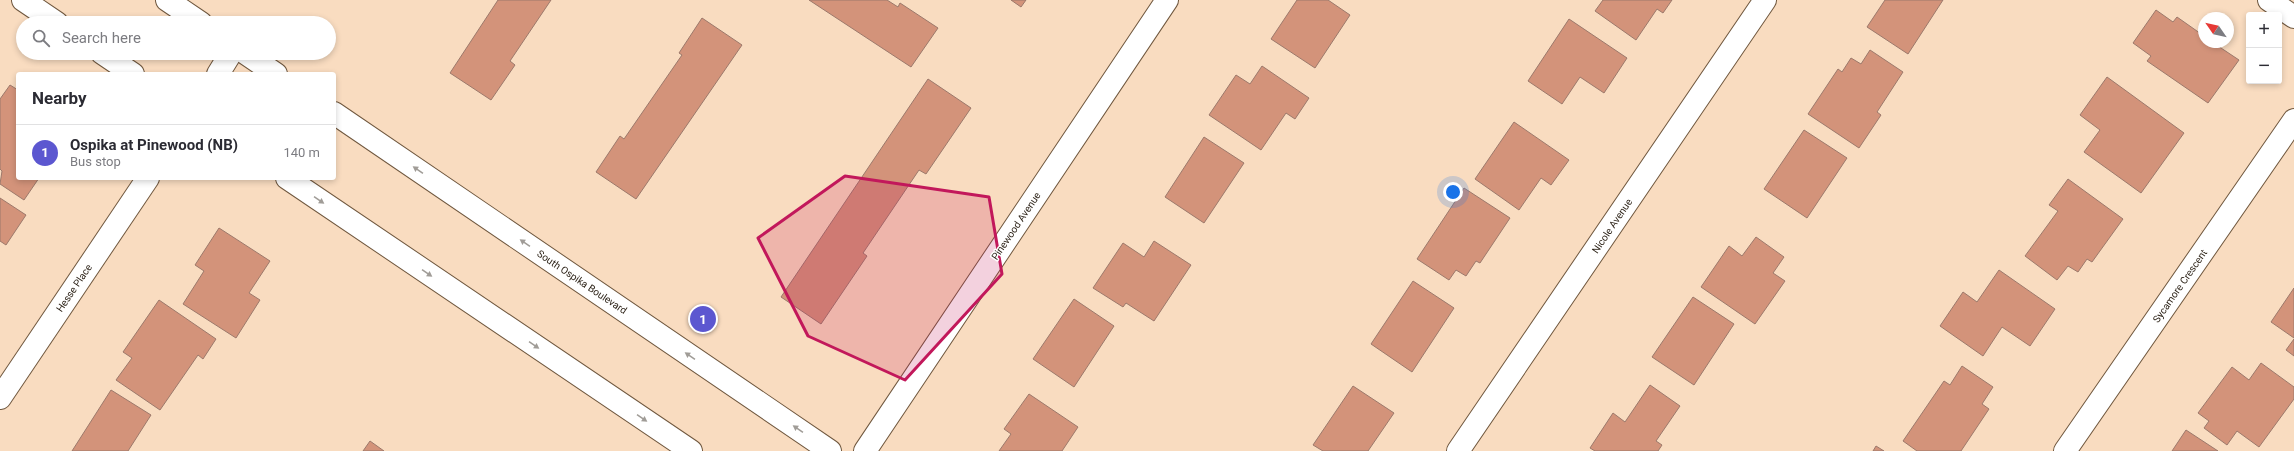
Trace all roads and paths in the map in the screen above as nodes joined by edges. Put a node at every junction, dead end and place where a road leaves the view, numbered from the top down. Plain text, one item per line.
1 (23, 0) edge
2 (167, 0) edge
3 (1167, 0) edge
4 (1765, 0) edge
5 (2269, 0) edge
6 (47, 16) edge
7 (191, 16) edge
8 (2294, 17) edge
9 (112, 60) edge
10 (227, 60) edge
11 (255, 60) edge
12 (130, 72) edge
13 (219, 72) edge
14 (273, 72) edge
15 (336, 114) edge
16 (2294, 120) edge
17 (147, 180) edge
18 (290, 180) edge
19 (0, 398) edge
20 (691, 451) edge
21 (830, 451) edge
22 (865, 451) edge
23 (1458, 451) edge
24 (2066, 451) edge

1 - 6 street
2 - 7 street
3 - 22 street, Pinewood Avenue
4 - 23 street, Nicole Avenue
5 - 8 street
9 - 12 street
10 - 13 street
11 - 14 street
21 -> 15 street, South Ospika Boulevard
16 - 24 street, Sycamore Crescent
17 - 19 street, Hesse Place
18 -> 20 street

